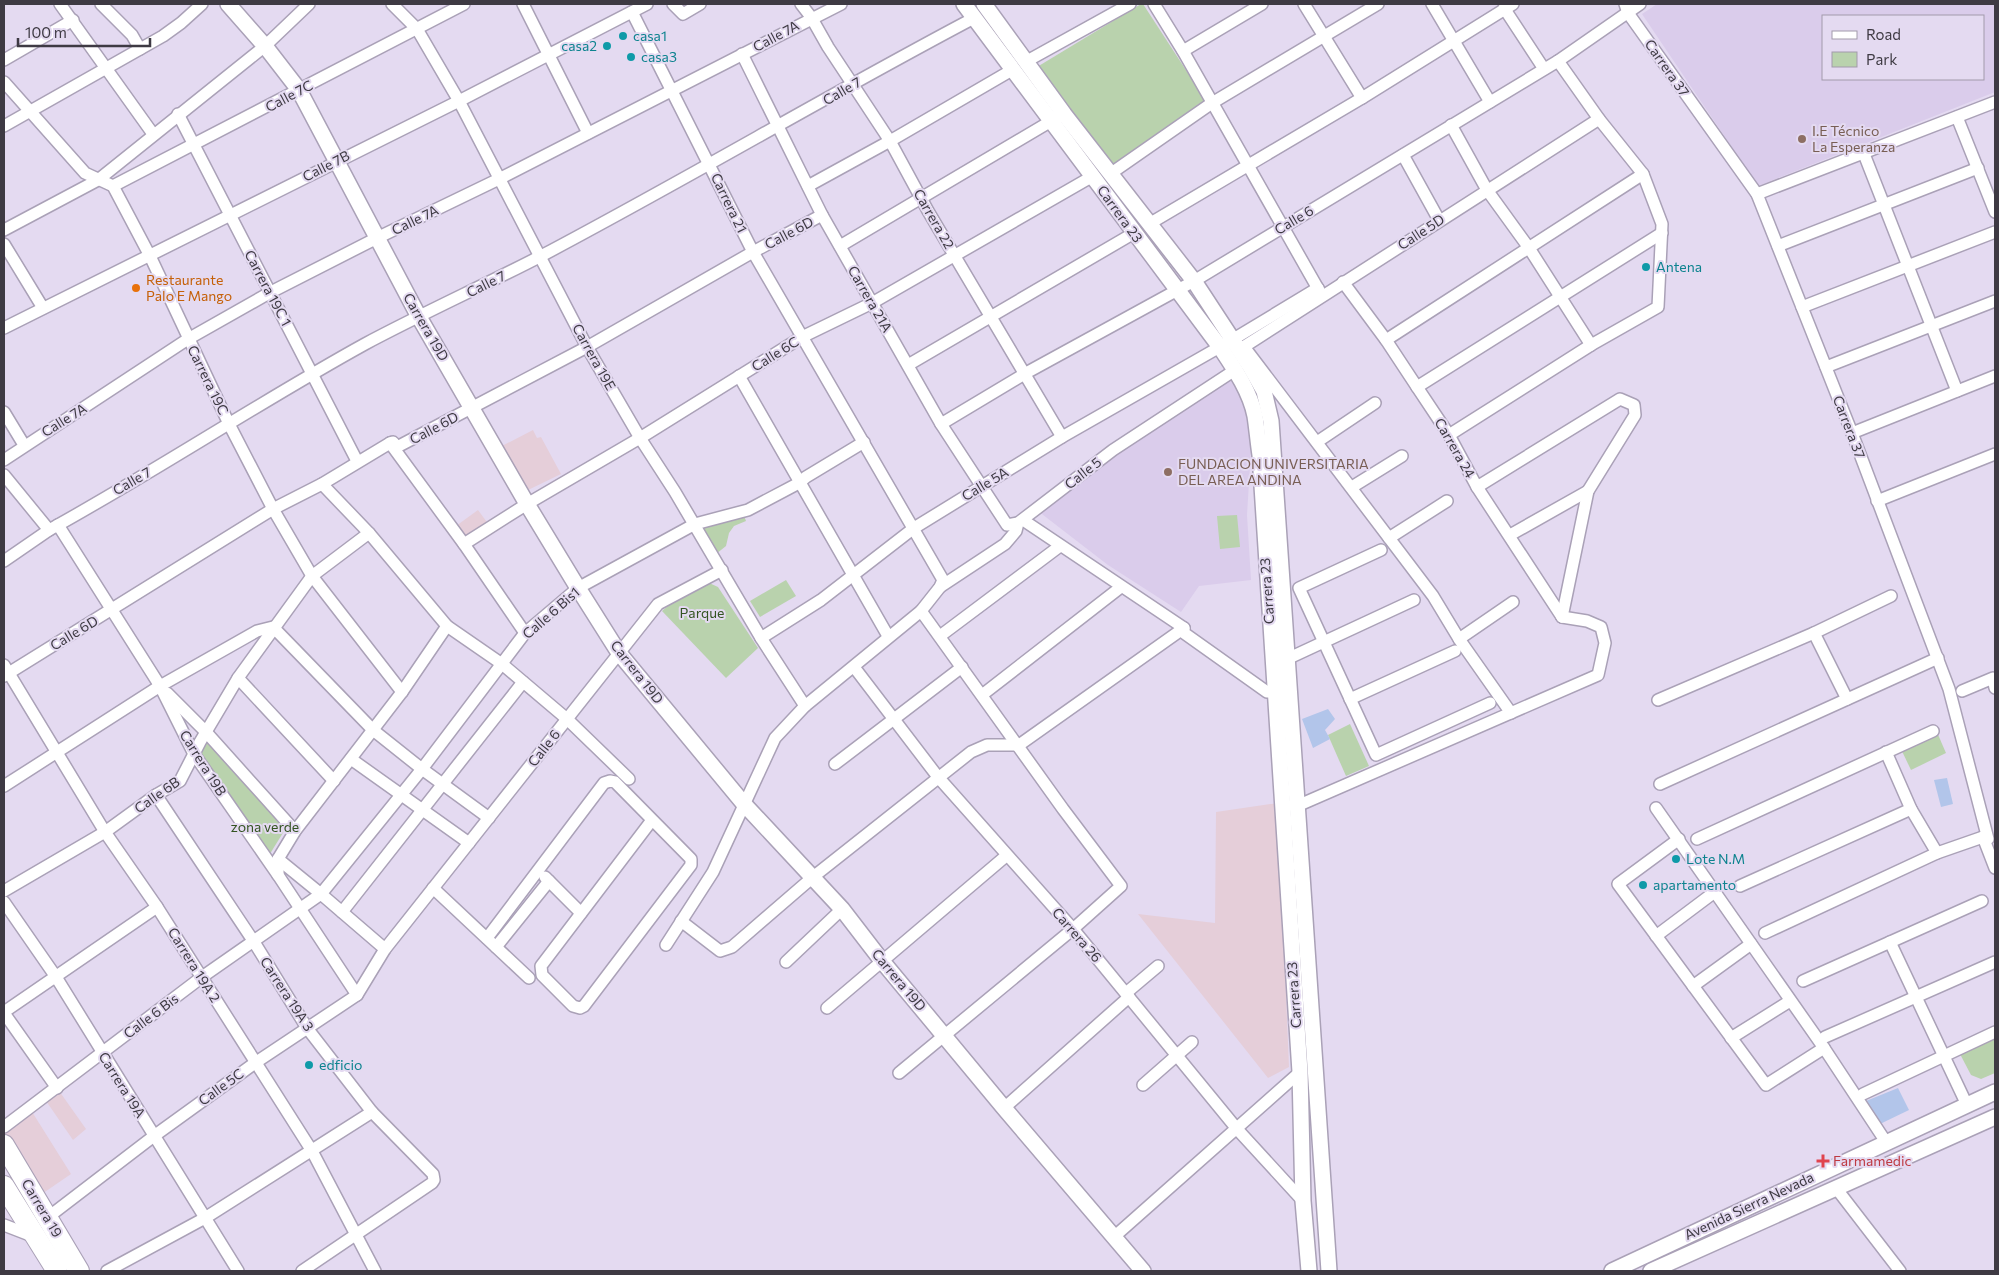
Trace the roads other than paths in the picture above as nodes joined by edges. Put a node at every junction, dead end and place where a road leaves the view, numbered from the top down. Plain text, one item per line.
1 (60, 4) edge
2 (101, 4) edge
3 (202, 4) edge
4 (228, 4) edge
5 (309, 4) edge
6 (392, 4) edge
7 (464, 4) edge
8 (523, 4) edge
9 (647, 4) edge
10 (673, 4) edge
11 (700, 4) edge
12 (801, 4) edge
13 (840, 4) edge
14 (964, 4) edge
15 (985, 4) edge
16 (1130, 4) edge
17 (1154, 4) edge
18 (1262, 4) edge
19 (1304, 4) edge
20 (1378, 4) edge
21 (1432, 4) edge
22 (1640, 4) edge
23 (1509, 6) edge
24 (1626, 8) edge
25 (632, 12) junction
26 (811, 17) junction
27 (974, 18) junction
28 (73, 20) junction
29 (417, 29) junction
30 (1322, 36) junction
31 (1454, 41) junction
32 (265, 46) junction
33 (140, 49) junction
34 (1184, 50) junction
35 (742, 54) junction
36 (549, 55) junction
37 (4, 60) edge
38 (1558, 60) junction
39 (1027, 61) junction
40 (107, 68) junction
41 (1544, 69) junction
42 (1012, 70) junction
43 (4, 82) edge
44 (853, 85) junction
45 (299, 90) junction
46 (670, 90) junction
47 (1362, 98) junction
48 (459, 101) junction
49 (1490, 102) junction
50 (1995, 102) edge
51 (1212, 103) junction
52 (28, 111) junction
53 (178, 114) junction
54 (1957, 117) junction
55 (1058, 118) junction
56 (1599, 119) junction
57 (1451, 125) junction
58 (4, 126) edge
59 (778, 127) junction
60 (588, 133) junction
61 (153, 134) junction
62 (890, 141) junction
63 (195, 145) junction
64 (1864, 154) junction
65 (1403, 155) junction
66 (336, 161) junction
67 (710, 165) junction
68 (1248, 166) junction
69 (1978, 168) junction
70 (1110, 174) junction
71 (1644, 174) junction
72 (1093, 176) junction
73 (499, 179) junction
74 (98, 180) junction
75 (113, 186) junction
76 (808, 186) junction
77 (1487, 190) junction
78 (1757, 194) junction
79 (921, 199) junction
80 (1884, 205) junction
81 (1995, 212) edge
82 (229, 215) junction
83 (822, 215) junction
84 (1440, 220) junction
85 (1149, 224) junction
86 (1284, 227) junction
87 (4, 230) edge
88 (1995, 232) edge
89 (1134, 233) junction
90 (1662, 233) junction
91 (377, 238) junction
92 (4, 244) edge
93 (840, 246) junction
94 (1778, 246) junction
95 (1529, 248) junction
96 (753, 252) junction
97 (150, 256) junction
98 (540, 256) junction
99 (955, 257) junction
100 (1908, 266) junction
101 (1194, 281) junction
102 (1343, 282) junction
103 (1177, 290) junction
104 (270, 292) junction
105 (1320, 292) junction
106 (1560, 298) junction
107 (1995, 301) edge
108 (872, 303) junction
109 (1802, 307) junction
110 (43, 308) junction
111 (991, 316) junction
112 (420, 317) junction
113 (1931, 326) junction
114 (4, 328) edge
115 (802, 336) junction
116 (188, 339) junction
117 (1386, 340) junction
118 (1232, 344) junction
119 (1591, 345) junction
120 (587, 347) junction
121 (908, 365) junction
122 (1826, 367) junction
123 (1235, 370) junction
124 (1026, 373) junction
125 (313, 375) junction
126 (739, 376) junction
127 (1995, 376) edge
128 (1417, 387) junction
129 (1957, 391) junction
130 (1283, 399) junction
131 (1375, 403) dead end
132 (1267, 406) junction
133 (473, 408) junction
134 (4, 412) edge
135 (229, 424) junction
136 (942, 424) junction
137 (1852, 433) junction
138 (1449, 435) junction
139 (1062, 437) junction
140 (640, 438) junction
141 (864, 442) junction
142 (1317, 442) junction
143 (390, 443) junction
144 (24, 446) junction
145 (1995, 454) edge
146 (1402, 456) dead end
147 (4, 460) edge
148 (357, 461) junction
149 (4, 476) edge
150 (799, 483) junction
151 (322, 484) junction
152 (980, 486) junction
153 (1352, 487) junction
154 (1477, 487) junction
155 (1588, 491) junction
156 (1447, 500) dead end
157 (1877, 501) junction
158 (527, 504) junction
159 (272, 509) junction
160 (1021, 521) junction
161 (695, 524) junction
162 (54, 527) junction
163 (914, 528) junction
164 (370, 533) junction
165 (1510, 535) junction
166 (1389, 538) junction
167 (464, 544) junction
168 (1060, 546) junction
169 (1381, 550) dead end
170 (4, 561) edge
171 (722, 570) junction
172 (852, 574) junction
173 (312, 576) junction
174 (940, 587) junction
175 (1121, 587) junction
176 (578, 588) junction
177 (1891, 596) dead end
178 (1414, 600) dead end
179 (1514, 602) dead end
180 (112, 610) junction
181 (921, 611) junction
182 (1277, 617) junction
183 (1562, 617) junction
184 (447, 626) junction
185 (273, 627) junction
186 (1184, 628) junction
187 (525, 633) junction
188 (1814, 633) junction
189 (888, 636) junction
190 (940, 636) junction
191 (761, 638) junction
192 (1459, 639) junction
193 (1324, 642) junction
194 (1455, 651) dead end
195 (619, 653) junction
196 (1938, 658) junction
197 (1287, 659) junction
198 (502, 664) junction
199 (962, 667) junction
200 (854, 668) junction
201 (5, 671) edge
202 (238, 678) junction
203 (523, 682) junction
204 (160, 686) junction
205 (1995, 688) edge
206 (1962, 691) dead end
207 (402, 692) junction
208 (1274, 692) junction
209 (982, 695) junction
210 (1350, 699) junction
211 (1847, 699) junction
212 (1658, 700) dead end
213 (1490, 702) dead end
214 (805, 706) junction
215 (1511, 713) junction
216 (567, 719) junction
217 (895, 719) junction
218 (373, 730) junction
219 (1932, 731) dead end
220 (206, 732) junction
221 (1019, 745) junction
222 (1886, 752) junction
223 (56, 753) junction
224 (194, 754) junction
225 (351, 759) junction
226 (835, 764) dead end
227 (422, 769) junction
228 (938, 777) junction
229 (629, 779) dead end
230 (334, 781) junction
231 (1660, 784) dead end
232 (444, 785) junction
233 (4, 786) edge
234 (402, 794) junction
235 (156, 795) junction
236 (744, 804) junction
237 (1297, 806) junction
238 (1656, 808) dead end
239 (423, 809) junction
240 (1911, 809) junction
241 (489, 818) junction
242 (652, 820) junction
243 (295, 831) junction
244 (105, 832) junction
245 (1984, 837) junction
246 (1697, 838) dead end
247 (1679, 839) junction
248 (469, 843) junction
249 (1937, 853) junction
250 (1006, 856) junction
251 (278, 859) junction
252 (1995, 868) edge
253 (538, 871) junction
254 (278, 875) junction
255 (813, 877) junction
256 (549, 881) junction
257 (1740, 886) dead end
258 (433, 888) junction
259 (4, 891) edge
260 (1716, 891) junction
261 (321, 894) junction
262 (1982, 901) dead end
263 (4, 902) edge
264 (157, 907) junction
265 (842, 909) junction
266 (301, 910) junction
267 (342, 912) junction
268 (580, 913) junction
269 (681, 921) junction
270 (1073, 929) junction
271 (1765, 933) dead end
272 (1656, 936) junction
273 (487, 938) junction
274 (254, 942) junction
275 (1890, 942) junction
276 (666, 944) dead end
277 (1751, 944) junction
278 (496, 947) junction
279 (385, 950) junction
280 (882, 961) junction
281 (786, 962) dead end
282 (1995, 962) edge
283 (1158, 966) dead end
284 (56, 977) junction
285 (202, 977) junction
286 (529, 978) dead end
287 (1803, 981) dead end
288 (1693, 986) junction
289 (357, 995) junction
290 (1128, 995) junction
291 (1916, 996) junction
292 (1790, 1001) junction
293 (828, 1008) dead end
294 (4, 1012) edge
295 (307, 1028) junction
296 (1995, 1032) edge
297 (945, 1035) junction
298 (1731, 1038) junction
299 (1192, 1042) dead end
300 (1825, 1042) junction
301 (102, 1052) junction
302 (1178, 1056) junction
303 (1944, 1056) junction
304 (255, 1063) junction
305 (1300, 1072) junction
306 (899, 1073) dead end
307 (1143, 1085) dead end
308 (57, 1088) junction
309 (1995, 1092) edge
310 (1863, 1094) dead end
311 (1966, 1105) junction
312 (1004, 1108) junction
313 (372, 1112) junction
314 (1995, 1117) edge
315 (4, 1127) edge
316 (1237, 1129) junction
317 (154, 1136) junction
318 (1886, 1142) junction
319 (4, 1145) edge
320 (312, 1151) junction
321 (9, 1162) edge
322 (4, 1186) edge
323 (1836, 1188) junction
324 (1303, 1201) junction
325 (48, 1218) junction
326 (205, 1218) junction
327 (4, 1225) edge
328 (356, 1236) junction
329 (1115, 1236) junction
330 (37, 1238) junction
331 (50, 1267) edge
332 (79, 1271) edge
333 (107, 1271) edge
334 (238, 1271) edge
335 (302, 1271) edge
336 (375, 1271) edge
337 (1144, 1271) edge
338 (1309, 1271) edge
339 (1329, 1271) edge
340 (1612, 1271) edge
341 (1652, 1271) edge
342 (1900, 1271) edge

1 - 28 street
2 - 33 street
3 - 33 street
4 - 32 main road, Carrera 19D
5 - 32 street
6 - 29 street, Carrera 19E
7 - 29 street, Calle 7C
8 - 36 street
9 - 25 street, Calle 7B
10 - 11 street
12 - 26 street, Carrera 22
13 - 26 street, Calle 7A
14 - 27 main road, Carrera 23
15 - 39 main road, Carrera 23
16 - 39 street
17 - 34 street
18 - 34 street
19 - 30 street
20 - 30 street
21 - 31 street
22 - 24 street, Calle 6
23 - 31 street
23 - 41 street
24 - 38 street, Calle 6
24 - 78 street, Carrera 37
25 - 36 street, Calle 7B
25 - 46 street, Carrera 21
26 - 35 street, Calle 7A
26 - 44 street, Carrera 22
27 - 42 main road, Carrera 23
27 - 44 street, Calle 7
28 - 37 street
28 - 40 street
29 - 45 street, Calle 7C
29 - 48 street, Carrera 19E
30 - 47 street
30 - 51 street
31 - 47 street
31 - 49 street
32 - 45 main road, Carrera 19D
32 - 53 street
33 - 40 street
34 - 51 street
35 - 46 street, Calle 7A
35 - 59 street, Carrera 21A
36 - 48 street, Calle 7B
36 - 60 street
38 - 41 street, Calle 6
38 - 56 street
39 - 55 main road, Carrera 23
40 - 52 street
40 - 61 street
41 - 49 street, Calle 6
42 - 55 main road, Carrera 23
42 - 62 street
43 - 52 street
44 - 59 street, Calle 7
44 - 62 street, Carrera 22
45 - 63 street, Calle 7C
45 - 66 main road, Carrera 19D
46 - 60 street, Calle 7A
46 - 67 street, Carrera 21
47 - 68 street
48 - 66 street, Calle 7B
48 - 73 street, Carrera 19E
49 - 57 street, Calle 6
50 - 54 street
51 - 68 street
51 - 70 street
52 - 58 street
52 - 74 street
53 - 61 street
53 - 63 street, Carrera 19C 1
54 - 64 street
54 - 69 street
55 - 70 main road, Carrera 23
55 - 72 main road, Carrera 23
55 - 79 street
56 - 71 street
56 - 77 street, Calle 5D
57 - 65 street, Calle 6
57 - 77 street
59 - 67 street, Calle 7
59 - 76 street, Carrera 21A
60 - 73 street, Calle 7A
61 - 74 street
62 - 76 street
62 - 79 street, Carrera 22
63 - 75 street, Calle 7C
63 - 82 street, Carrera 19C 1
64 - 78 street
64 - 80 street
65 - 84 street
65 - 86 street, Calle 6
66 - 82 street, Calle 7B
66 - 91 main road, Carrera 19D
67 - 96 street, Carrera 21
67 - 98 street, Calle 7
68 - 85 street
68 - 86 street
69 - 80 street
69 - 81 street
70 - 85 main road, Carrera 23
71 - 90 street
71 - 95 street
72 - 89 main road, Carrera 23
72 - 99 street, Calle 6C
73 - 91 street, Calle 7A
73 - 98 street, Carrera 19E
74 - 75 street
74 - 87 street
75 - 97 street, Carrera 19C
76 - 83 street, Carrera 21A
77 - 84 street, Calle 5D
77 - 95 street
78 - 94 street, Carrera 37
79 - 93 street
79 - 99 street, Carrera 22
80 - 94 street
80 - 100 street
82 - 97 street, Calle 7B
82 - 104 street, Carrera 19C 1
83 - 93 street, Carrera 21A
83 - 96 street, Calle 6D
84 - 102 street, Calle 5D
85 - 101 main road, Carrera 23
86 - 101 street, Calle 6
86 - 105 street
88 - 100 street
89 - 103 main road, Carrera 23
89 - 111 street
90 - 106 street
90 - 119 street
91 - 104 street, Calle 7A
91 - 112 main road, Carrera 19D
92 - 110 street
93 - 108 street, Carrera 21A
94 - 109 street, Carrera 37
95 - 106 street
95 - 117 street
96 - 115 street, Carrera 21
96 - 120 street, Calle 6D
97 - 110 street, Calle 7B
97 - 116 street, Carrera 19C
98 - 112 street, Calle 7
98 - 120 street, Carrera 19E
99 - 108 street, Calle 6C
99 - 111 street, Carrera 22
100 - 109 street
100 - 113 street
101 - 103 street, Calle 6
101 - 118 main road, Carrera 23
102 - 105 street, Calle 5D
102 - 117 street, Carrera 24
103 - 118 main road, Carrera 23
103 - 124 street, Calle 6
104 - 116 street, Calle 7A
104 - 125 street, Carrera 19C 1
105 - 118 street, Calle 5D
106 - 119 street
106 - 128 street
107 - 113 street
108 - 115 street, Calle 6C
108 - 121 street, Carrera 21A
109 - 122 street, Carrera 37
110 - 114 street, Calle 7B
111 - 121 street
111 - 124 street, Carrera 22
112 - 125 street, Calle 7
112 - 133 main road, Carrera 19D
113 - 122 street
113 - 129 street
115 - 126 street, Calle 6C
115 - 141 street, Carrera 21
116 - 135 street, Carrera 19C
116 - 144 street, Calle 7A
117 - 128 street, Carrera 24
118 - 123 main road, Carrera 23
118 - 130 street
118 - 132 main road, Carrera 23
118 - 139 street, Calle 5A
119 - 138 street
120 - 133 street, Calle 6D
120 - 140 street, Carrera 19E
121 - 136 street, Carrera 21A
122 - 137 street, Carrera 37
123 - 160 street, Calle 5
123 - 182 main road, Carrera 23
124 - 136 street, Calle 6
124 - 139 street, Carrera 22
125 - 135 street, Calle 7
125 - 148 street, Carrera 19C 1
126 - 140 street, Calle 6C
126 - 150 street
127 - 129 street
128 - 138 street, Carrera 24
129 - 137 street
130 - 132 street
130 - 142 street
131 - 142 street
132 - 182 main road, Carrera 23
133 - 143 street, Calle 6D
133 - 158 main road, Carrera 19D
134 - 144 street
135 - 159 street, Carrera 19C
135 - 162 street, Calle 7
136 - 152 street, Carrera 21A
137 - 157 street, Carrera 37
138 - 154 street, Carrera 24
139 - 152 street, Calle 5A
140 - 158 street, Calle 6C
140 - 161 street, Carrera 19E
141 - 150 street, Calle 6 Bis1
141 - 163 street, Carrera 21
142 - 153 street
143 - 148 street, Calle 6D
143 - 167 street
144 - 147 street, Calle 7A
145 - 157 street
146 - 153 street
148 - 151 street, Calle 6D
149 - 162 street, Carrera 19B
150 - 161 street, Calle 6 Bis1
150 - 172 street
151 - 159 street, Calle 6D
151 - 164 street
152 - 160 street, Carrera 21A
152 - 163 street, Calle 5A
153 - 166 street
154 - 155 street
154 - 165 street, Carrera 24
155 - 165 street
155 - 183 street
156 - 166 street
157 - 196 street, Carrera 37
158 - 167 street, Calle 6C
158 - 176 main road, Carrera 19D
159 - 173 street, Carrera 19C
159 - 180 street, Calle 6D
160 - 168 street, Carrera 21A
160 - 174 street, Calle 5
161 - 171 street, Carrera 19E
161 - 176 street, Calle 6 Bis1
162 - 170 street, Calle 7
162 - 180 street, Carrera 19B
163 - 172 street, Calle 5A
163 - 174 street, Carrera 21
164 - 173 street
164 - 184 street
165 - 183 street, Carrera 24
166 - 192 street
167 - 187 street
168 - 175 street, Carrera 21A
168 - 190 street
169 - 193 street
171 - 191 street, Carrera 19E
171 - 195 street, Calle 6
172 - 189 street
172 - 191 street, Calle 5A
173 - 185 street, Calle 6B
173 - 207 street, Carrera 19C
174 - 181 street, Calle 5
175 - 186 street, Carrera 21A
175 - 209 street
176 - 187 street, Calle 6 Bis1
176 - 195 main road, Carrera 19D
177 - 188 street
178 - 193 street
179 - 192 street
180 - 201 street, Calle 6D
180 - 204 street, Carrera 19B
181 - 189 street, Calle 5
181 - 190 street
182 - 197 main road, Carrera 23
182 - 208 main road, Carrera 23
183 - 215 street
184 - 198 street
184 - 207 street
185 - 202 street, Calle 6B
185 - 204 street
185 - 218 street
186 - 208 street, Carrera 21A
186 - 221 street
187 - 198 street, Calle 6 Bis1
188 - 211 street
188 - 212 street
189 - 200 street, Calle 5
190 - 199 street
191 - 214 street, Carrera 19E
192 - 215 street
193 - 197 street
193 - 210 street
194 - 210 street
195 - 216 street, Calle 6
195 - 236 main road, Carrera 19D
196 - 211 street
196 - 245 street, Carrera 37
197 - 237 main road, Carrera 23
198 - 203 street
198 - 227 street, Calle 6 Bis1
199 - 209 street
199 - 217 street
200 - 214 street, Calle 5
200 - 217 street, Carrera 26
201 - 223 street, Carrera 19A 2
202 - 220 street, Calle 6B
202 - 230 street
203 - 216 street
203 - 232 street
204 - 220 street
204 - 223 street
204 - 224 street, Carrera 19B
205 - 206 street
207 - 218 street
208 - 305 main road, Carrera 23
209 - 221 street
210 - 213 street
211 - 231 street
214 - 236 street, Calle 5
215 - 237 street
216 - 229 street
216 - 241 street, Calle 6
217 - 226 street
217 - 228 street, Carrera 26
218 - 225 street
218 - 227 street
219 - 222 street
220 - 224 street, Calle 6B
220 - 243 street
221 - 228 street
221 - 270 street
222 - 240 street
222 - 246 street
223 - 233 street
223 - 244 street, Carrera 19A 2
224 - 235 street, Calle 6B
224 - 254 street, Carrera 19B
225 - 230 street
225 - 234 street
227 - 232 street
227 - 234 street, Calle 6 Bis1
228 - 250 street, Carrera 26
228 - 255 street
230 - 243 street
232 - 239 street
232 - 241 street
234 - 239 street
234 - 261 street, Calle 6 Bis1
235 - 244 street, Calle 6B
235 - 274 street, Carrera 19A 3
236 - 255 main road, Carrera 19D
236 - 269 street, Calle 5
237 - 339 main road, Carrera 23
238 - 247 street
239 - 248 street
239 - 267 street
240 - 249 street
240 - 257 street
241 - 248 street, Calle 6
242 - 253 street
242 - 268 street
242 - 268 street
243 - 251 street
244 - 259 street, Calle 6B
244 - 264 street, Carrera 19A 2
245 - 249 street
245 - 252 street, Carrera 37
247 - 260 street
247 - 272 street
248 - 258 street, Calle 6
249 - 271 street
250 - 270 street, Carrera 26
250 - 280 street
251 - 254 street
251 - 261 street
253 - 256 street
253 - 273 street
254 - 266 street, Carrera 19B
255 - 265 main road, Carrera 19D
255 - 269 street
256 - 268 street
256 - 278 street
258 - 273 street
258 - 279 street, Calle 6
260 - 272 street
260 - 277 street
261 - 266 street, Calle 6 Bis1
261 - 267 street
262 - 275 street
263 - 284 street, Carrera 19A
264 - 284 street
264 - 285 street, Carrera 19A 2
265 - 280 main road, Carrera 19D
265 - 281 street
266 - 274 street, Calle 6 Bis
266 - 289 street, Carrera 19B
267 - 279 street
269 - 276 street, Calle 5
270 - 290 street, Carrera 26
270 - 297 street
272 - 288 street
273 - 278 street
274 - 285 street, Calle 6 Bis
274 - 295 street, Carrera 19A 3
275 - 287 street
275 - 291 street
277 - 288 street
277 - 292 street
278 - 286 street
279 - 289 street, Calle 5C
280 - 293 street
280 - 297 main road, Carrera 19D
282 - 291 street
283 - 290 street
284 - 294 street
284 - 301 street, Carrera 19A
285 - 301 street, Calle 6 Bis
285 - 304 street, Carrera 19A 2
288 - 298 street
289 - 295 street, Calle 5C
290 - 302 street, Carrera 26
290 - 312 street
291 - 300 street
291 - 303 street
292 - 298 street
292 - 300 street
294 - 308 street
295 - 304 street, Calle 5C
295 - 313 street, Carrera 19A 3
296 - 303 street
297 - 306 street
297 - 312 main road, Carrera 19D
298 - 300 street
299 - 302 street
300 - 318 street
301 - 308 street, Calle 6 Bis
301 - 317 street, Carrera 19A
302 - 307 street
302 - 316 street, Carrera 26
303 - 310 street
303 - 311 street
304 - 317 street, Calle 5C
304 - 320 street, Carrera 19A 2
305 - 316 street
305 - 324 main road, Carrera 23
308 - 315 street, Calle 6 Bis
309 - 311 main road, Avenida Sierra Nevada
311 - 318 main road, Avenida Sierra Nevada
312 - 329 main road, Carrera 19D
313 - 320 street
313 - 328 street, Carrera 19A 3
314 - 323 main road, Avenida Sierra Nevada
316 - 324 street, Carrera 26
316 - 329 street
317 - 325 street, Calle 5C
317 - 326 street, Carrera 19A
318 - 340 main road, Avenida Sierra Nevada
319 - 321 highway, Carrera 19
320 - 326 street
320 - 328 street, Carrera 19A 2
321 - 325 highway, Carrera 19
322 - 330 highway, Carrera 19
323 - 341 main road, Avenida Sierra Nevada
323 - 342 street
324 - 338 main road, Carrera 23
325 - 332 highway, Carrera 19
326 - 333 street
326 - 334 street, Carrera 19A
327 - 330 street
328 - 335 street
328 - 336 street, Carrera 19A 2
329 - 337 main road, Carrera 19D
330 - 331 highway, Carrera 19

